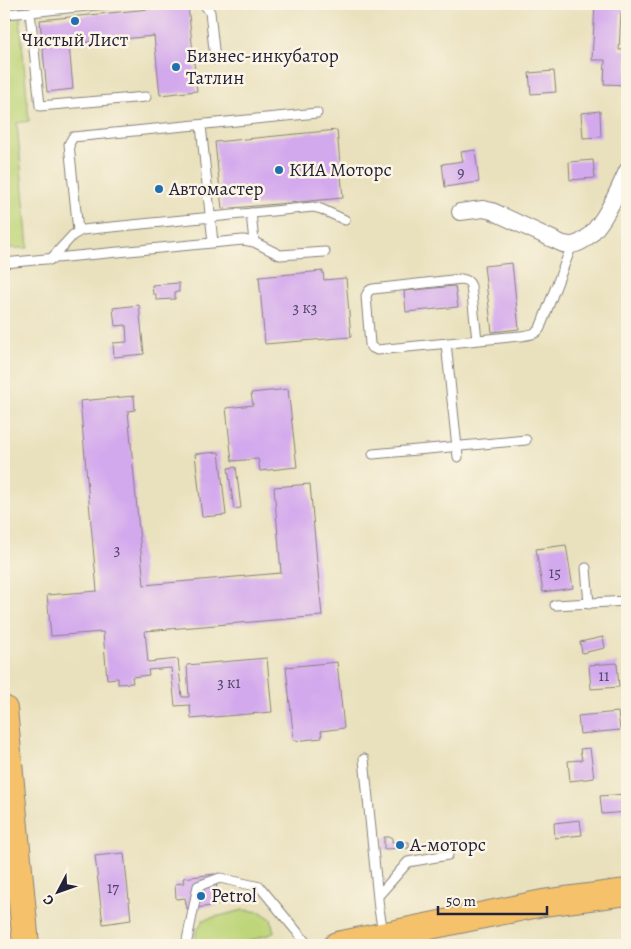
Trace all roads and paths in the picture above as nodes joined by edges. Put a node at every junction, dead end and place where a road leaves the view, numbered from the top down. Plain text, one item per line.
1 (19, 4) edge
2 (106, 4) edge
3 (204, 4) edge
4 (30, 12) junction
5 (8, 14) edge
6 (215, 59) dead end
7 (146, 97) dead end
8 (317, 113) dead end
9 (200, 124) junction
10 (627, 171) edge
11 (460, 212) dead end
12 (251, 214) junction
13 (210, 217) junction
14 (345, 220) dead end
15 (78, 231) junction
16 (254, 242) junction
17 (213, 243) junction
18 (572, 245) junction
19 (325, 252) dead end
20 (50, 260) junction
21 (4, 263) edge
22 (477, 340) junction
23 (446, 343) junction
24 (526, 440) dead end
25 (457, 447) junction
26 (373, 454) dead end
27 (458, 457) dead end
28 (586, 568) dead end
29 (627, 601) edge
30 (589, 604) junction
31 (555, 606) dead end
32 (4, 709) edge
33 (364, 759) dead end
34 (8, 808) edge
35 (448, 855) dead end
36 (627, 892) edge
37 (378, 896) junction
38 (383, 935) junction
39 (26, 945) edge
40 (186, 945) edge
41 (308, 945) edge
42 (337, 945) edge

1 - 5 lane
2 - 4 lane
3 - 6 lane
4 - 5 lane
4 - 7 lane
8 - 9 lane
9 - 13 lane
9 - 15 lane
10 - 18 street
11 - 18 street
12 - 13 lane
12 - 14 lane
12 - 16 lane
13 - 15 lane
13 - 17 lane
15 - 20 lane
16 - 17 lane
16 - 19 lane
17 - 20 lane
18 - 22 lane
20 - 21 lane
22 - 23 lane
22 - 23 lane
23 - 25 lane
24 - 25 lane
25 - 26 lane
25 - 27 lane
28 - 30 lane
29 - 30 lane
30 - 31 lane
32 - 34 main road
33 - 37 lane
34 - 39 main road
35 - 37 lane
36 - 38 main road
37 - 38 lane
38 - 42 main road
40 - 41 lane

